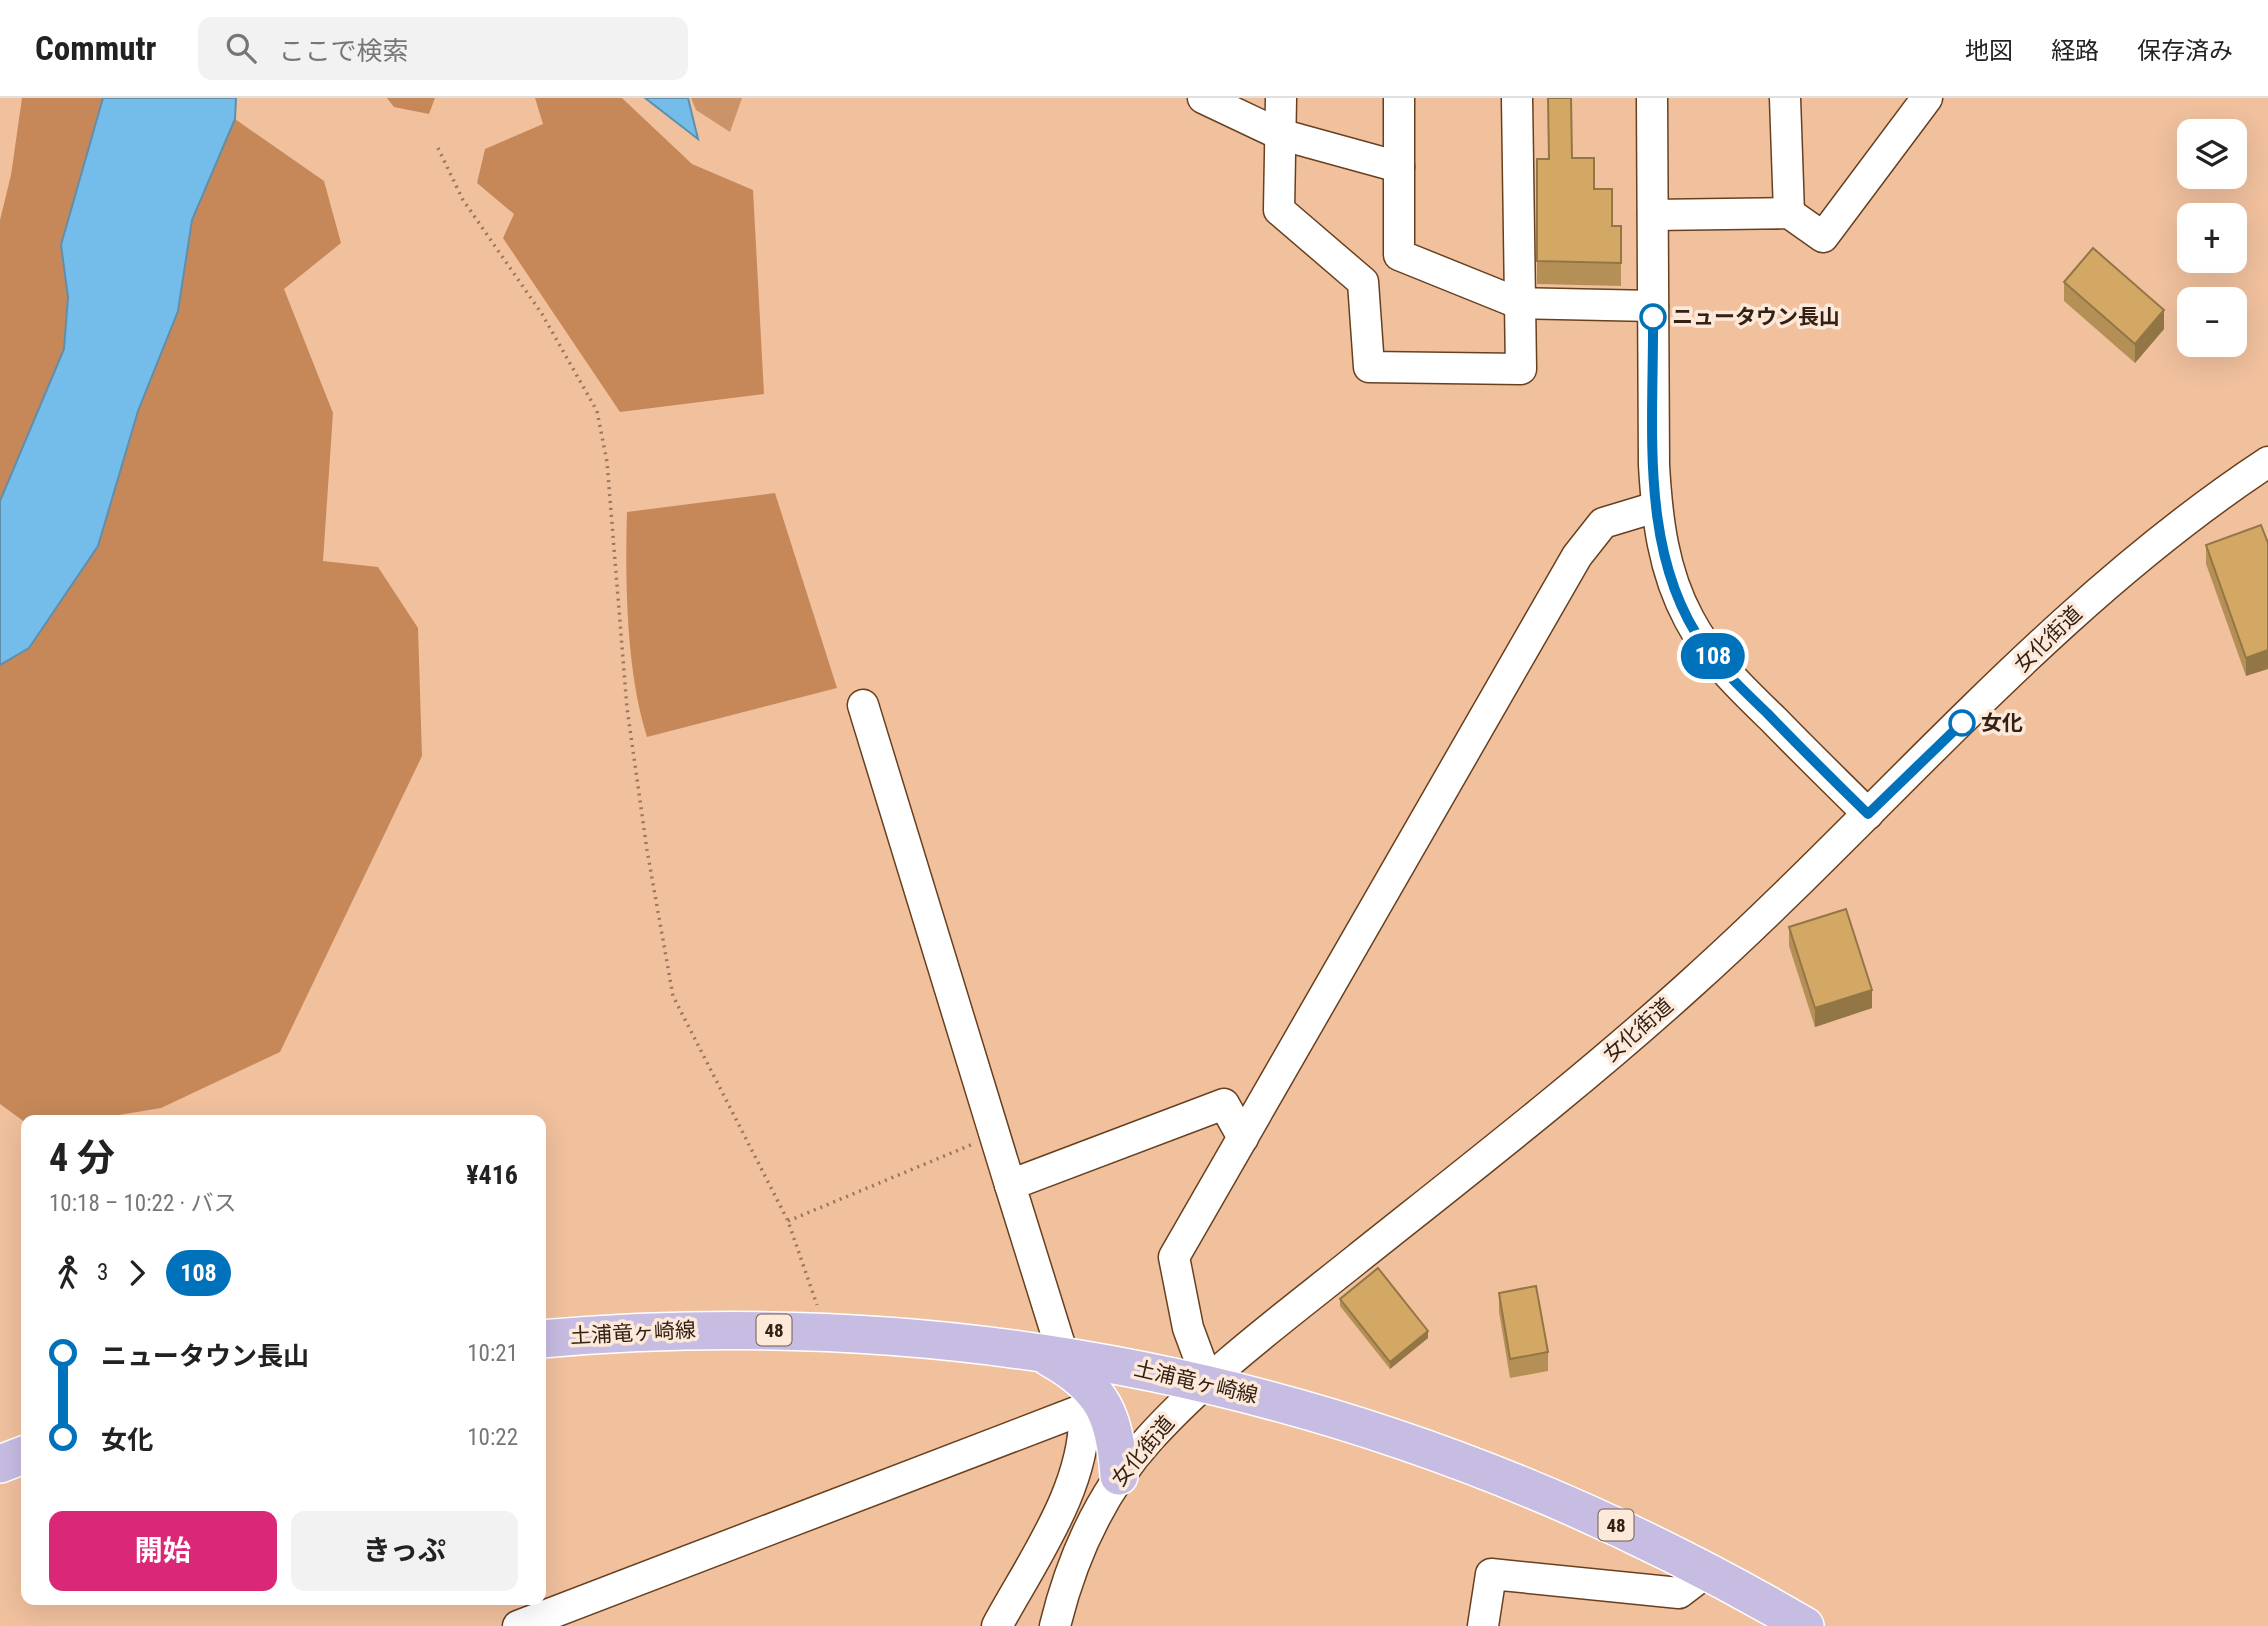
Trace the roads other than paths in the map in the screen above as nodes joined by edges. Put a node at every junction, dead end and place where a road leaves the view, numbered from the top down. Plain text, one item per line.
1 (1203, 98) edge
2 (1280, 98) edge
3 (1399, 98) edge
4 (1517, 98) edge
5 (1652, 98) edge
6 (1785, 98) edge
7 (1927, 98) edge
8 (1279, 134) junction
9 (1399, 167) junction
10 (1789, 213) junction
11 (1653, 215) junction
12 (1518, 303) junction
13 (1653, 306) junction
14 (2268, 462) edge
15 (1656, 507) junction
16 (863, 705) dead end
17 (1868, 814) junction
18 (1243, 1138) junction
19 (1010, 1185) junction
20 (546, 1339) edge
21 (1050, 1353) junction
22 (1208, 1382) junction
23 (21, 1456) edge
24 (0, 1464) edge
25 (1119, 1476) junction
26 (1067, 1497) junction
27 (1097, 1512) junction
28 (1708, 1571) junction
29 (518, 1626) edge
30 (997, 1626) edge
31 (1055, 1626) edge
32 (1483, 1626) edge
33 (1805, 1626) edge

1 - 8 street
2 - 8 street
3 - 9 street
4 - 12 street
5 - 11 street
6 - 10 street
7 - 10 street
8 - 9 street
8 - 12 street
9 - 12 street
10 - 11 street
11 - 13 street
12 - 13 street
13 - 15 street
14 - 17 street, 女化街道
15 - 17 street
15 - 18 street
16 - 19 street
17 - 22 street, 女化街道
18 - 19 street
18 - 22 street
19 - 21 street
20 - 21 main road, 土浦竜ヶ崎線 / 48
21 - 22 main road, 土浦竜ヶ崎線 / 48
21 - 25 main road
22 - 25 street, 女化街道
22 - 28 main road, 土浦竜ヶ崎線 / 48
23 - 24 main road
25 - 27 street, 女化街道
26 - 27 street
26 - 29 street
26 - 30 street
27 - 31 street, 女化街道
28 - 32 street
28 - 33 main road, 土浦竜ヶ崎線 / 48

